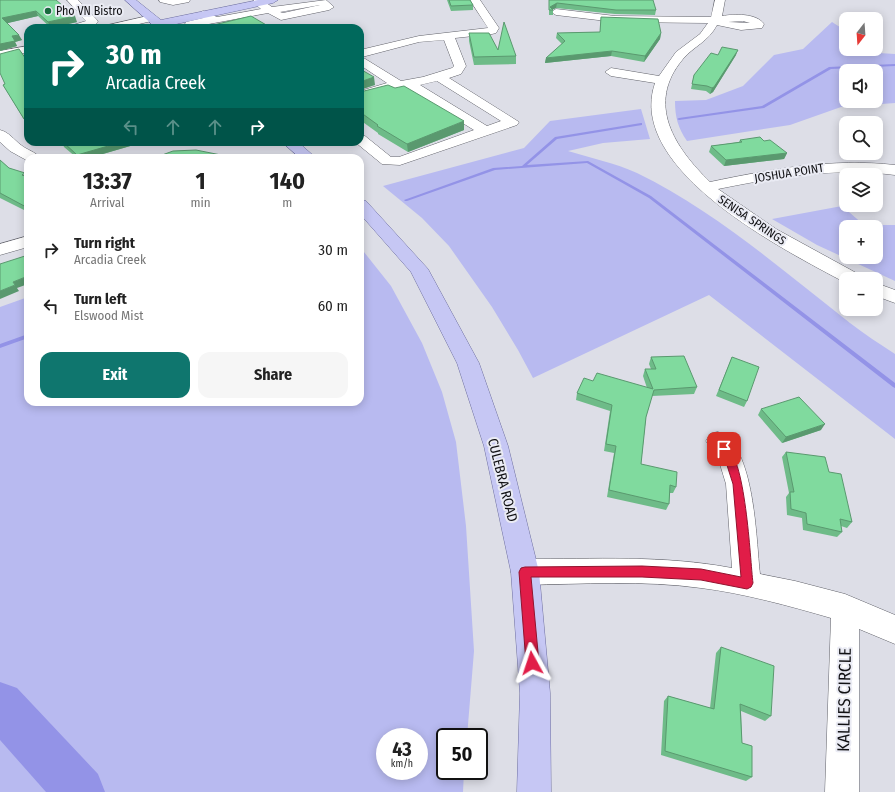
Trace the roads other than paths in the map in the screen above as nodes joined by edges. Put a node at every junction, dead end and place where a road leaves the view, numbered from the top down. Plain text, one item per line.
1 (72, 0) edge
2 (130, 0) edge
3 (164, 0) edge
4 (185, 0) edge
5 (232, 0) edge
6 (476, 0) edge
7 (720, 0) edge
8 (257, 1) edge
9 (272, 5) edge
10 (556, 12) edge
11 (127, 13) dead end
12 (250, 14) junction
13 (281, 17) junction
14 (210, 18) junction
15 (714, 20) junction
16 (262, 22) edge
17 (158, 23) edge
18 (686, 23) junction
19 (87, 24) edge
20 (137, 24) edge
21 (190, 24) edge
22 (218, 24) edge
23 (293, 24) dead end
24 (448, 35) junction
25 (24, 50) edge
26 (364, 53) edge
27 (683, 53) junction
28 (0, 55) edge
29 (364, 62) edge
30 (611, 72) dead end
31 (439, 77) junction
32 (663, 80) junction
33 (404, 84) junction
34 (364, 94) edge
35 (485, 131) junction
36 (0, 134) edge
37 (24, 141) edge
38 (364, 142) edge
39 (11, 145) junction
40 (294, 146) edge
41 (26, 154) edge
42 (303, 154) edge
43 (895, 170) edge
44 (707, 187) junction
45 (364, 208) edge
46 (24, 242) edge
47 (0, 250) edge
48 (840, 272) edge
49 (883, 292) edge
50 (895, 297) edge
51 (718, 441) dead end
52 (525, 572) junction
53 (747, 583) junction
54 (845, 608) junction
55 (895, 630) edge
56 (534, 792) edge
57 (842, 792) edge

1 - 19 street
2 - 17 main road
3 - 4 street
5 - 17 main road
6 - 24 street
7 - 15 street, SENISA SPRINGS
8 - 9 main road
8 - 14 main road
9 - 12 street
9 - 13 street
9 - 13 street
10 - 18 street
11 - 20 main road
12 - 14 street
12 - 16 street
13 - 23 street
14 - 17 main road
14 - 21 street
14 - 22 street
15 - 18 street
15 - 27 street, SENISA SPRINGS
18 - 27 street
24 - 26 street
24 - 31 street
25 - 28 street
27 - 32 street, SENISA SPRINGS
29 - 33 street
30 - 32 street
31 - 33 street
31 - 35 street
32 - 44 street, SENISA SPRINGS
33 - 34 street
33 - 35 street
35 - 38 street
36 - 39 street
37 - 39 street
39 - 41 street
40 - 42 main road
43 - 44 street, JOSHUA POINT
44 - 48 street, SENISA SPRINGS
45 - 52 main road, CULEBRA ROAD
46 - 47 street
49 - 50 street
51 - 53 street
52 - 53 street
52 - 56 main road, CULEBRA ROAD
53 - 54 street
54 - 55 street
54 - 57 street, KALLIES CIRCLE

